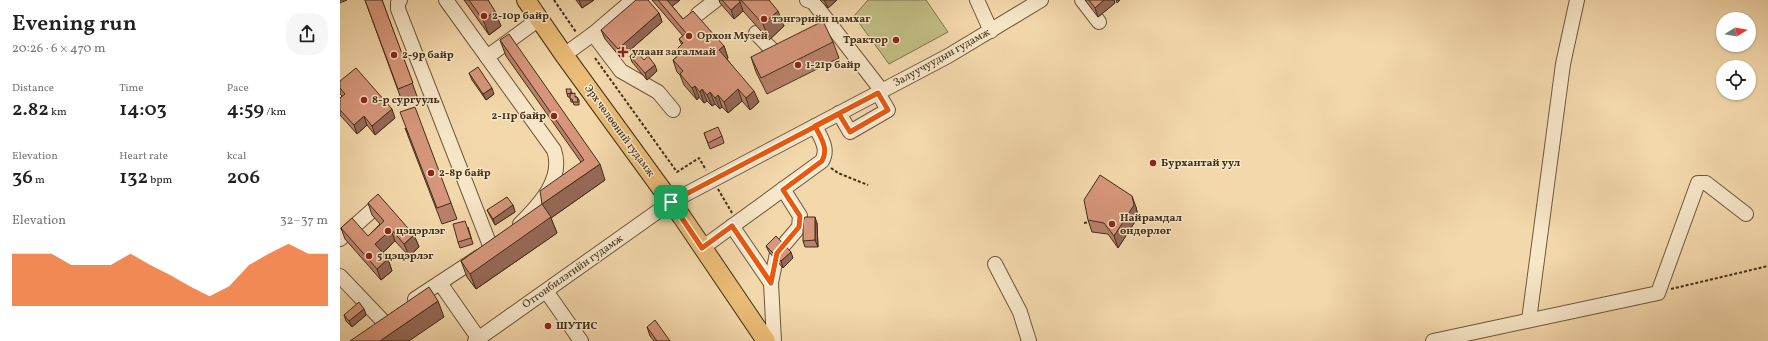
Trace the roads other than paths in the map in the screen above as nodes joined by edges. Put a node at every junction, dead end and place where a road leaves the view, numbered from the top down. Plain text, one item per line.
1 (400, 0) edge
2 (446, 0) edge
3 (526, 0) edge
4 (631, 0) edge
5 (716, 0) edge
6 (976, 0) edge
7 (1041, 0) edge
8 (1082, 0) edge
9 (1577, 0) edge
10 (811, 1) edge
11 (698, 14) edge
12 (539, 19) junction
13 (826, 19) junction
14 (1099, 22) dead end
15 (815, 29) edge
16 (991, 31) junction
17 (756, 33) dead end
18 (588, 38) junction
19 (797, 45) edge
20 (564, 55) junction
21 (487, 57) junction
22 (880, 92) junction
23 (672, 110) dead end
24 (839, 114) junction
25 (815, 126) junction
26 (783, 190) junction
27 (671, 202) junction
28 (377, 206) edge
29 (1746, 214) dead end
30 (735, 224) junction
31 (340, 239) edge
32 (501, 241) junction
33 (702, 248) junction
34 (995, 264) dead end
35 (340, 276) edge
36 (440, 283) junction
37 (771, 283) junction
38 (546, 291) junction
39 (1529, 320) junction
40 (477, 340) edge
41 (581, 341) edge
42 (766, 341) edge
43 (774, 341) edge
44 (1029, 341) edge
45 (1433, 341) edge

1 - 32 street
2 - 21 street
3 - 12 main road, Эрх чөлөөний гудамж
4 - 18 street
5 - 11 street
6 - 16 street
7 - 16 street, Залуучуудын гудамж
8 - 14 street
9 - 39 street
10 - 13 street
12 - 20 main road, Эрх чөлөөний гудамж
12 - 21 street
13 - 15 street
13 - 22 street
16 - 22 street, Залуучуудын гудамж
17 - 19 street
18 - 20 street
18 - 23 street
20 - 27 main road, Эрх чөлөөний гудамж
21 - 32 street
22 - 24 street, Залуучуудын гудамж
22 - 24 street
24 - 25 street, Залуучуудын гудамж
25 - 26 street
25 - 27 street, Залуучуудын гудамж
26 - 30 street
26 - 37 street
27 - 33 main road, Эрх чөлөөний гудамж
27 - 38 street, Отгонбилэгийн гудамж
28 - 31 street
29 - 39 street
30 - 33 street
30 - 37 street
32 - 36 street
33 - 42 main road, Эрх чөлөөний гудамж
34 - 44 street
35 - 36 street
36 - 40 street
37 - 43 street
38 - 40 street, Отгонбилэгийн гудамж
38 - 41 street
39 - 45 street

